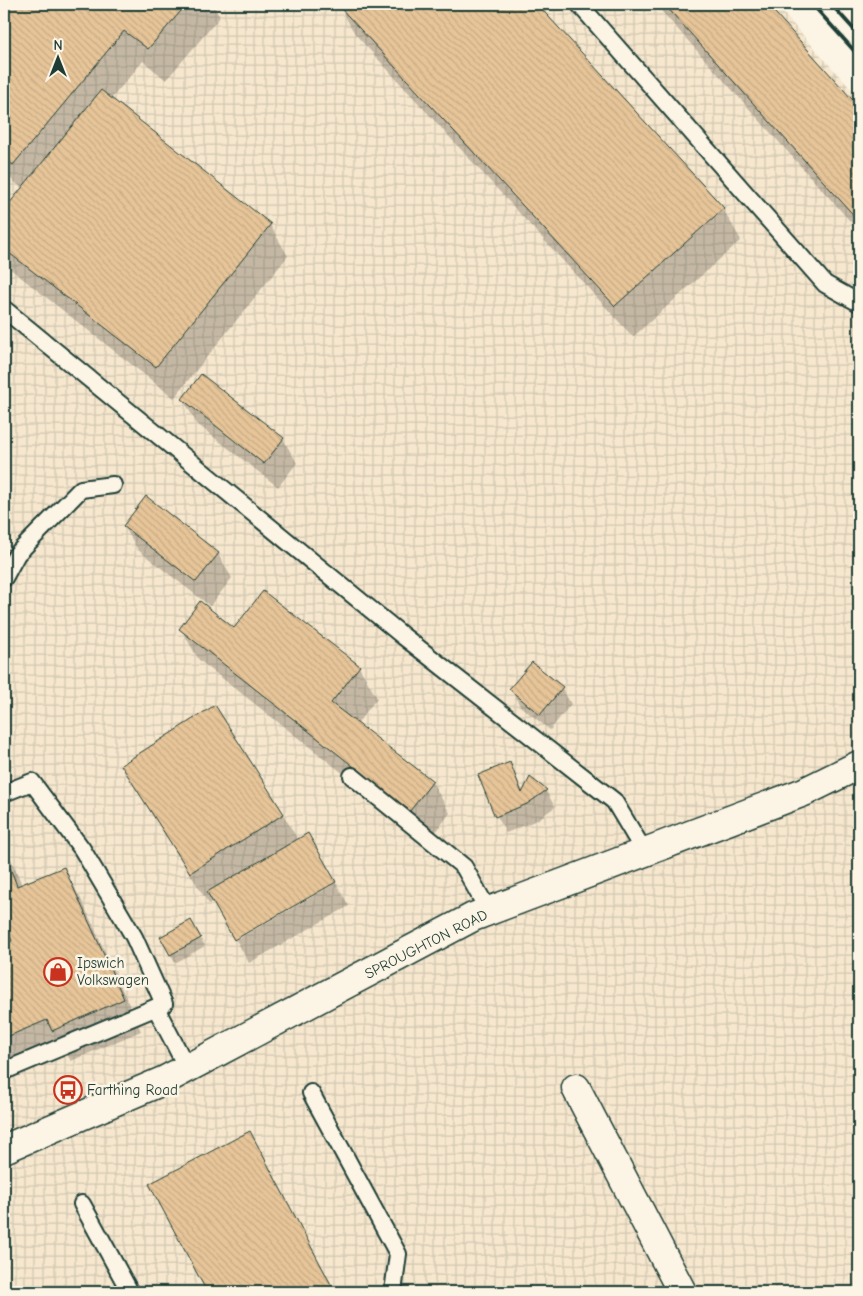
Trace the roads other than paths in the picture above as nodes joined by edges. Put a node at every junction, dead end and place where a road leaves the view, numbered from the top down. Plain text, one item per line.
1 (579, 4) edge
2 (859, 303) edge
3 (4, 309) edge
4 (113, 485) dead end
5 (4, 578) edge
6 (859, 765) edge
7 (352, 776) dead end
8 (4, 793) edge
9 (645, 854) junction
10 (489, 912) junction
11 (156, 1008) junction
12 (187, 1068) junction
13 (4, 1071) edge
14 (576, 1088) dead end
15 (311, 1093) dead end
16 (4, 1149) edge
17 (82, 1204) dead end
18 (130, 1292) edge
19 (394, 1292) edge
20 (682, 1292) edge

1 - 2 lane
3 - 9 lane
4 - 5 lane
6 - 9 street, SPROUGHTON ROAD
7 - 10 lane
8 - 11 lane
9 - 10 street, SPROUGHTON ROAD
10 - 12 street, SPROUGHTON ROAD
11 - 12 lane
11 - 13 lane
12 - 16 street, SPROUGHTON ROAD
14 - 20 street
15 - 19 lane
17 - 18 lane

